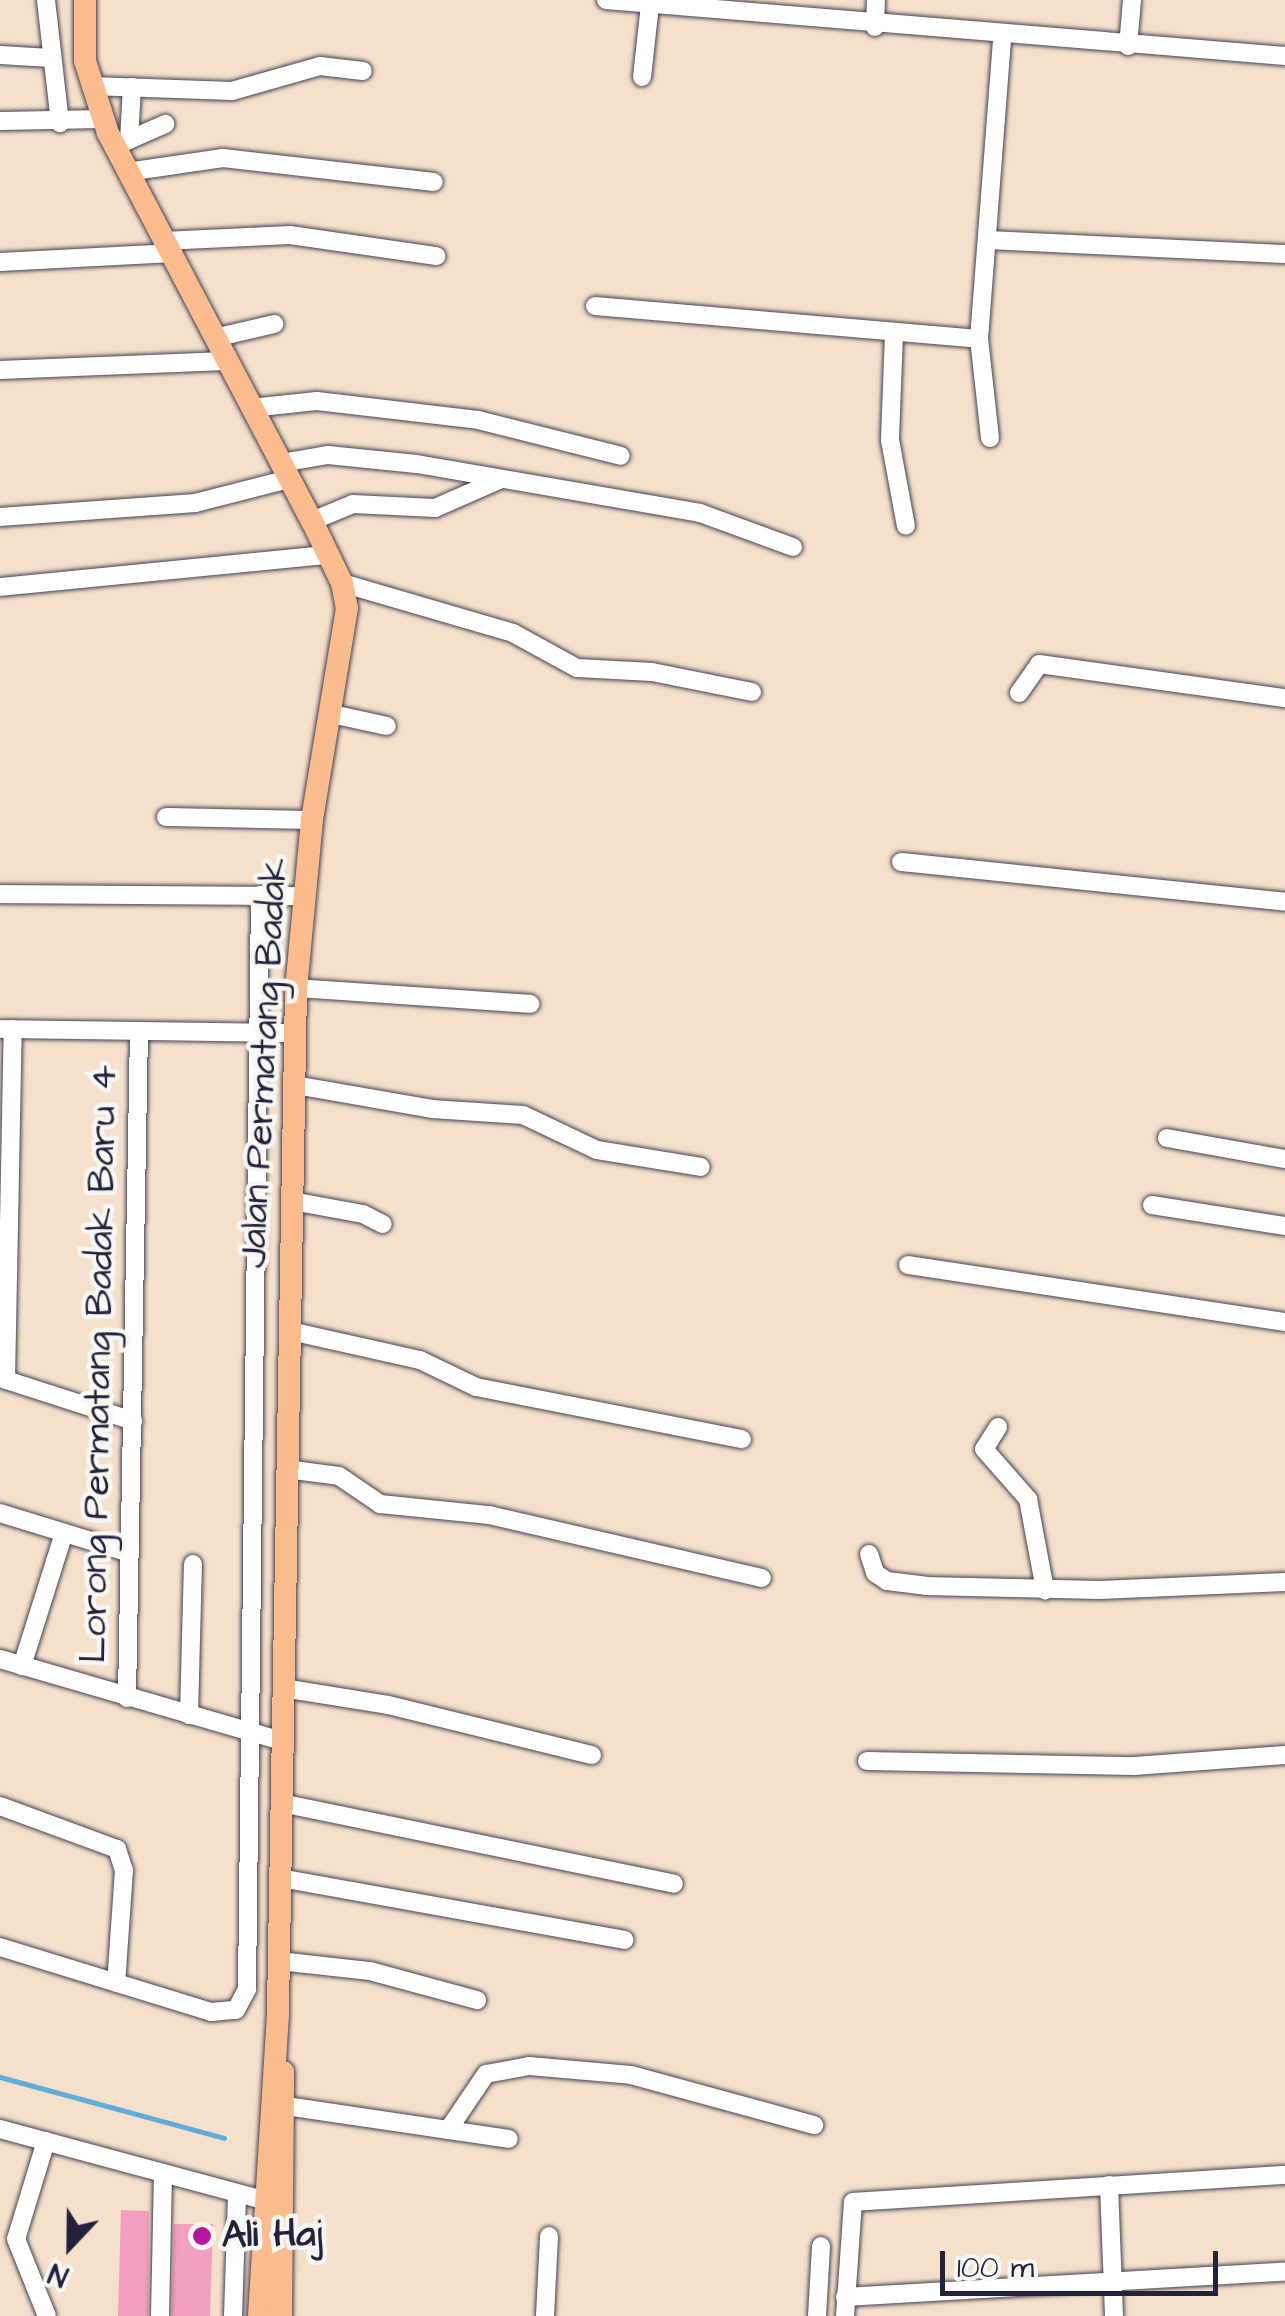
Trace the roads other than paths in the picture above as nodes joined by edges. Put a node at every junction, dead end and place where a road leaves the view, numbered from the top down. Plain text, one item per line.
1 (46, 0) edge
2 (85, 0) edge
3 (606, 0) edge
4 (876, 0) edge
5 (1132, 0) edge
6 (671, 3) edge
7 (650, 4) junction
8 (874, 27) junction
9 (1002, 36) junction
10 (1128, 46) junction
11 (0, 54) edge
12 (1285, 56) edge
13 (51, 58) junction
14 (363, 71) dead end
15 (642, 77) dead end
16 (91, 86) junction
17 (132, 87) junction
18 (102, 119) junction
19 (0, 120) edge
20 (29, 122) junction
21 (60, 123) junction
22 (164, 124) dead end
23 (0, 135) edge
24 (122, 143) junction
25 (128, 172) junction
26 (434, 182) dead end
27 (987, 240) junction
28 (166, 247) junction
29 (1285, 254) edge
30 (436, 256) dead end
31 (0, 262) edge
32 (595, 306) dead end
33 (274, 324) dead end
34 (894, 334) junction
35 (214, 338) junction
36 (979, 339) junction
37 (226, 360) junction
38 (0, 370) edge
39 (251, 408) junction
40 (990, 438) dead end
41 (621, 456) dead end
42 (285, 471) junction
43 (499, 480) junction
44 (0, 516) edge
45 (312, 522) junction
46 (906, 526) dead end
47 (793, 548) dead end
48 (329, 555) junction
49 (342, 582) junction
50 (0, 586) edge
51 (752, 692) dead end
52 (1019, 693) dead end
53 (1285, 698) edge
54 (332, 714) junction
55 (387, 726) dead end
56 (166, 818) dead end
57 (312, 820) junction
58 (902, 862) dead end
59 (0, 894) edge
60 (260, 896) junction
61 (304, 896) junction
62 (1285, 902) edge
63 (296, 988) junction
64 (530, 1004) dead end
65 (7, 1029) edge
66 (139, 1031) junction
67 (257, 1032) junction
68 (296, 1033) junction
69 (295, 1084) junction
70 (1166, 1138) dead end
71 (6, 1156) edge
72 (1285, 1159) edge
73 (701, 1167) dead end
74 (292, 1201) junction
75 (1152, 1205) dead end
76 (382, 1224) dead end
77 (1285, 1226) edge
78 (908, 1264) dead end
79 (1285, 1322) edge
80 (290, 1331) junction
81 (3, 1379) edge
82 (133, 1421) junction
83 (998, 1427) dead end
84 (742, 1438) dead end
85 (286, 1470) junction
86 (0, 1513) edge
87 (64, 1534) junction
88 (130, 1553) junction
89 (869, 1554) dead end
90 (193, 1564) dead end
91 (762, 1578) dead end
92 (1285, 1582) edge
93 (1045, 1590) junction
94 (0, 1659) edge
95 (22, 1666) junction
96 (283, 1688) junction
97 (127, 1698) junction
98 (189, 1716) junction
99 (252, 1733) junction
100 (282, 1741) junction
101 (1285, 1755) edge
102 (592, 1756) dead end
103 (868, 1761) dead end
104 (282, 1803) junction
105 (0, 1806) edge
106 (280, 1878) junction
107 (674, 1884) dead end
108 (624, 1940) dead end
109 (0, 1947) edge
110 (279, 1961) junction
111 (116, 1982) junction
112 (477, 2000) dead end
113 (278, 2014) junction
114 (286, 2106) junction
115 (814, 2125) dead end
116 (0, 2129) edge
117 (448, 2130) junction
118 (509, 2138) dead end
119 (46, 2141) junction
120 (163, 2173) junction
121 (1285, 2175) edge
122 (1108, 2185) junction
123 (236, 2194) junction
124 (275, 2203) junction
125 (549, 2236) dead end
126 (821, 2246) dead end
127 (1285, 2272) edge
128 (1112, 2283) junction
129 (845, 2307) edge
130 (47, 2316) edge
131 (160, 2316) edge
132 (232, 2316) edge
133 (259, 2316) edge
134 (281, 2316) edge
135 (545, 2316) edge
136 (816, 2316) edge
137 (1114, 2316) edge

1 - 13 street
2 - 16 main road, Jalan Permatang Badak
3 - 7 street
4 - 8 street
5 - 10 street
6 - 7 street
6 - 8 street
7 - 15 street
8 - 9 street
9 - 10 street
9 - 27 street
10 - 12 street
11 - 13 street
13 - 21 street
14 - 17 street
16 - 17 street
16 - 18 main road, Jalan Permatang Badak
17 - 24 street
18 - 21 street
18 - 24 main road, Jalan Permatang Badak
19 - 20 street
20 - 21 street
20 - 23 street
22 - 24 street
24 - 25 main road, Jalan Permatang Badak
25 - 26 street
25 - 28 main road, Jalan Permatang Badak
27 - 29 street
27 - 36 street
28 - 30 street
28 - 31 street
28 - 35 main road, Jalan Permatang Badak
32 - 34 street
33 - 35 street
34 - 36 street
34 - 46 street
35 - 37 main road, Jalan Permatang Badak
36 - 40 street
37 - 38 street
37 - 39 main road, Jalan Permatang Badak
39 - 41 street
39 - 42 main road, Jalan Permatang Badak
42 - 43 street
42 - 44 street
42 - 45 main road, Jalan Permatang Badak
43 - 45 street
43 - 47 street
45 - 48 main road, Jalan Permatang Badak
48 - 49 main road, Jalan Permatang Badak
48 - 50 street
49 - 51 street
49 - 54 main road, Jalan Permatang Badak
52 - 53 street
54 - 55 street
54 - 57 main road, Jalan Permatang Badak
56 - 57 street
57 - 61 main road, Jalan Permatang Badak
58 - 62 street
59 - 60 street
60 - 61 street
60 - 67 street
61 - 63 main road, Jalan Permatang Badak
63 - 64 street
63 - 68 main road, Jalan Permatang Badak
65 - 66 street
65 - 71 street
66 - 67 street
66 - 82 street, Lorong Permatang Badak Baru 4
67 - 68 street
67 - 99 street
68 - 69 main road, Jalan Permatang Badak
69 - 73 street
69 - 74 main road, Jalan Permatang Badak
70 - 72 street
71 - 81 street
74 - 76 street
74 - 80 main road, Jalan Permatang Badak
75 - 77 street
78 - 79 street
80 - 84 street
80 - 85 main road, Jalan Permatang Badak
81 - 82 street
82 - 88 street, Lorong Permatang Badak Baru 4
83 - 93 street
85 - 91 street
85 - 96 main road, Jalan Permatang Badak
86 - 87 street
87 - 88 street
87 - 95 street
88 - 97 street, Lorong Permatang Badak Baru 4
89 - 93 street
90 - 98 street
92 - 93 street
94 - 95 street
95 - 97 street
96 - 100 main road, Jalan Permatang Badak
96 - 102 street
97 - 98 street
98 - 99 street
99 - 100 street
99 - 111 street
100 - 104 main road, Jalan Permatang Badak
101 - 103 street
104 - 106 main road, Jalan Permatang Badak
104 - 107 street
105 - 111 street
106 - 108 street
106 - 110 main road, Jalan Permatang Badak
109 - 111 street
110 - 112 street
110 - 113 main road, Jalan Permatang Badak
113 - 114 main road, Jalan Permatang Badak
113 - 124 main road, Jalan Permatang Badak
114 - 117 street
114 - 124 main road, Jalan Permatang Badak
115 - 117 street
116 - 119 street
117 - 118 street
119 - 120 street
119 - 130 street
120 - 123 street
120 - 131 street
121 - 122 street
122 - 128 street
122 - 129 street
123 - 124 street
123 - 132 street
124 - 133 main road, Jalan Permatang Badak
124 - 134 main road, Jalan Permatang Badak
125 - 135 street
126 - 136 street
127 - 128 street
128 - 129 street
128 - 137 street

